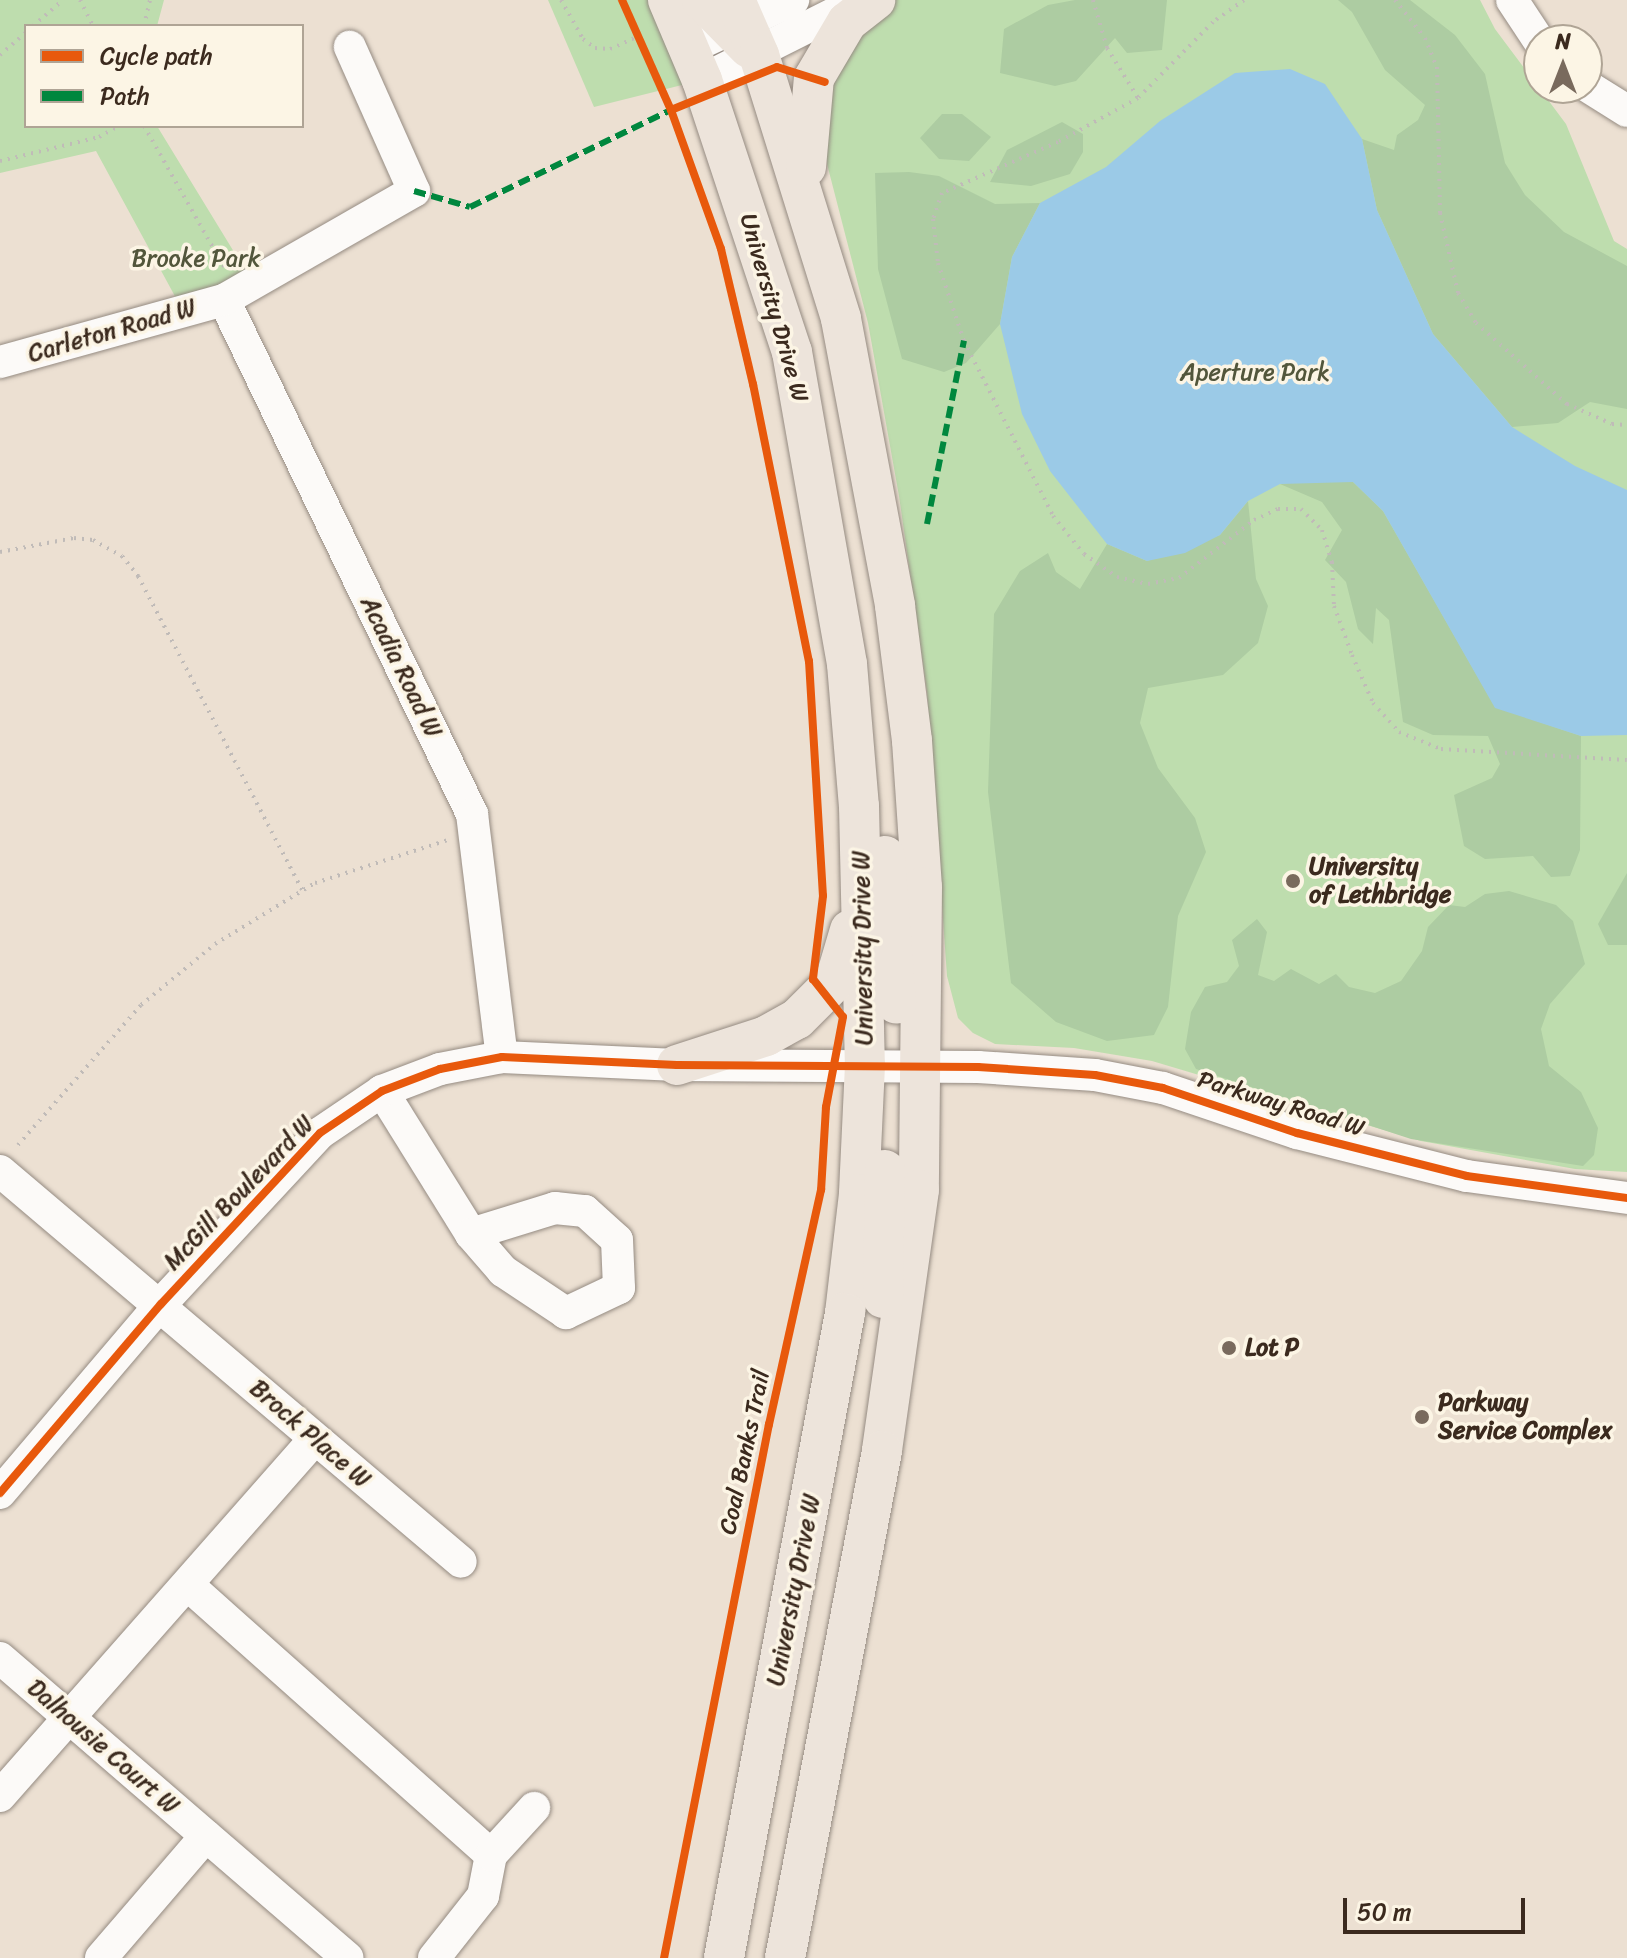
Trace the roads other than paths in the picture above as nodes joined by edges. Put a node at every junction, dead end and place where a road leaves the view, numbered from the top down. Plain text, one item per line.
1 (668, 0) edge
2 (702, 0) edge
3 (793, 0) edge
4 (861, 0) edge
5 (875, 0) edge
6 (1512, 0) edge
7 (1528, 24) edge
8 (742, 28) edge
9 (350, 47) dead end
10 (696, 64) junction
11 (1603, 96) edge
12 (1627, 111) edge
13 (805, 195) junction
14 (231, 296) junction
15 (0, 362) edge
16 (847, 664) junction
17 (861, 879) junction
18 (502, 1057) junction
19 (677, 1065) junction
20 (865, 1065) junction
21 (921, 1065) junction
22 (382, 1091) junction
23 (9, 1158) edge
24 (1627, 1198) edge
25 (471, 1234) dead end
26 (161, 1304) junction
27 (894, 1373) junction
28 (315, 1439) junction
29 (0, 1493) edge
30 (461, 1562) dead end
31 (188, 1585) junction
32 (0, 1658) edge
33 (67, 1715) junction
34 (0, 1796) edge
35 (534, 1808) dead end
36 (206, 1836) junction
37 (491, 1855) junction
38 (101, 1958) edge
39 (348, 1958) edge
40 (434, 1958) edge
41 (724, 1958) edge
42 (785, 1958) edge

1 - 10 main road, University Drive W
2 - 8 main road
3 - 8 street
4 - 8 street
5 - 13 main road
6 - 7 street
8 - 10 street
8 - 13 main road
9 - 14 street, Carleton Road W
10 - 16 main road, University Drive W
11 - 12 street
13 - 21 main road
14 - 15 street, Carleton Road W
14 - 18 street, Acadia Road W
16 - 17 main road, University Drive W
16 - 21 main road
17 - 19 main road
17 - 20 main road, University Drive W
18 - 19 street, McGill Boulevard W
18 - 22 street, McGill Boulevard W
19 - 20 street, McGill Boulevard W
20 - 21 street, McGill Boulevard W
20 - 27 main road
20 - 41 main road, University Drive W
21 - 24 street, Parkway Road W
21 - 27 main road
22 - 25 street
22 - 26 street, McGill Boulevard W
23 - 26 street
26 - 28 street, Brock Place W
26 - 29 street, McGill Boulevard W
27 - 42 main road
28 - 30 street, Brock Place W
28 - 31 street
31 - 33 street
31 - 37 street
32 - 33 street, Dalhousie Court W
33 - 34 street
33 - 36 street, Dalhousie Court W
35 - 37 street
36 - 38 street
36 - 39 street, Dalhousie Court W
37 - 40 street

